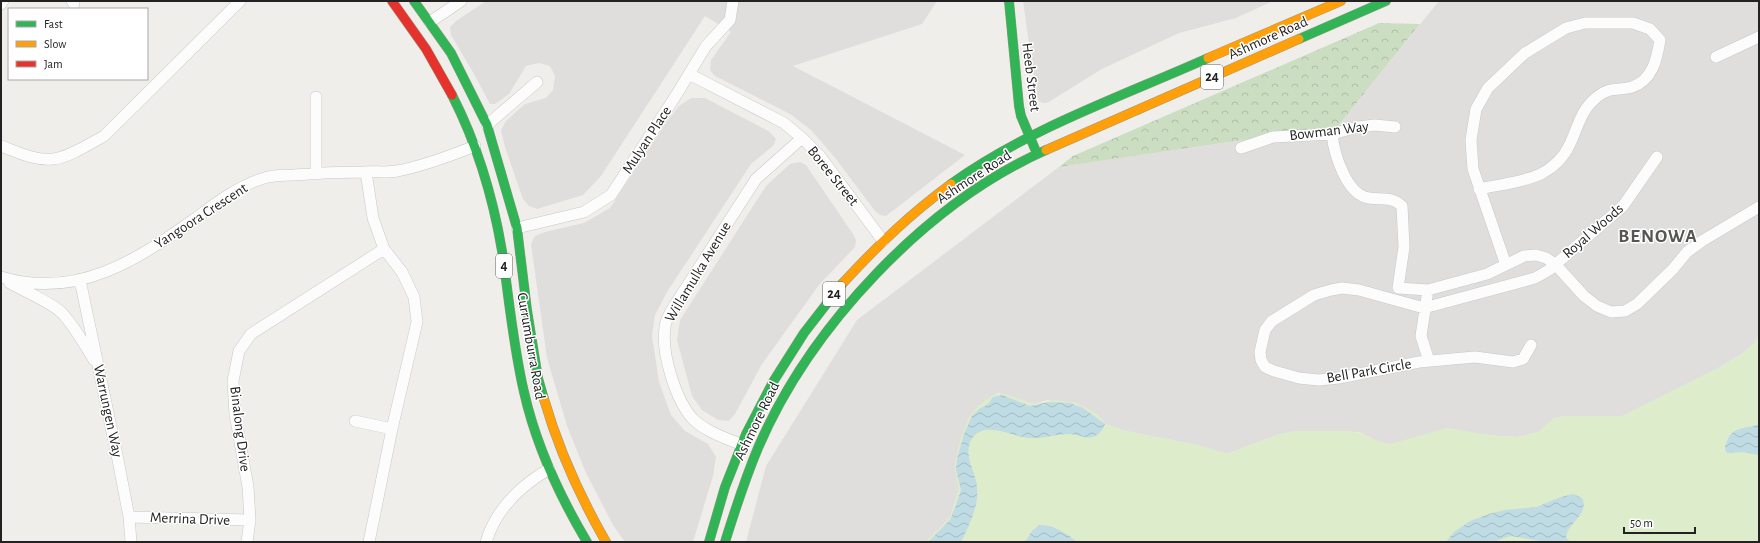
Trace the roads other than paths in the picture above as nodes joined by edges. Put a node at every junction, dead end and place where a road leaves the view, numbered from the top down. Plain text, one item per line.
1 (3, 1) edge
2 (240, 1) edge
3 (392, 1) edge
4 (414, 1) edge
5 (461, 1) edge
6 (733, 1) edge
7 (1009, 1) edge
8 (1341, 1) edge
9 (1386, 1) edge
10 (1, 4) edge
11 (430, 22) junction
12 (1759, 37) edge
13 (1716, 58) dead end
14 (689, 74) junction
15 (537, 82) dead end
16 (316, 97) dead end
17 (487, 125) junction
18 (1394, 127) dead end
19 (1332, 134) junction
20 (1029, 136) junction
21 (802, 138) junction
22 (1, 146) edge
23 (475, 146) junction
24 (1241, 148) dead end
25 (1038, 154) junction
26 (1657, 157) dead end
27 (366, 172) junction
28 (316, 173) junction
29 (1479, 189) junction
30 (1759, 207) edge
31 (517, 228) junction
32 (883, 241) junction
33 (384, 249) junction
34 (1554, 264) junction
35 (1506, 265) junction
36 (1, 278) edge
37 (80, 280) junction
38 (1428, 290) junction
39 (1424, 308) junction
40 (1531, 346) dead end
41 (1429, 361) junction
42 (99, 369) junction
43 (355, 421) dead end
44 (392, 429) junction
45 (742, 445) junction
46 (549, 468) junction
47 (129, 517) junction
48 (250, 520) junction
49 (131, 542) edge
50 (247, 542) edge
51 (369, 542) edge
52 (486, 542) edge
53 (587, 542) edge
54 (606, 542) edge
55 (709, 542) edge
56 (725, 542) edge

1 - 10 street
2 - 22 street
3 - 23 main road, Currumburra Road / 4
4 - 11 main road, Currumburra Road / 4
5 - 11 street
6 - 14 street, Mulyan Place
7 - 20 main road, Heeb Street
8 - 20 main road, Ashmore Road / 24
9 - 25 main road, Ashmore Road / 24
11 - 17 main road, Currumburra Road / 4
12 - 13 street
14 - 21 street, Boree Street
14 - 31 street, Mulyan Place
15 - 17 street
16 - 28 street
17 - 31 main road, Currumburra Road / 4
18 - 19 street, Bowman Way
19 - 24 street, Bowman Way
19 - 38 street
20 - 25 main road, Heeb Street
20 - 32 main road, Ashmore Road / 24
21 - 32 street, Boree Street
21 - 45 street, Willamulka Avenue
23 - 27 street, Yangoora Crescent
23 - 46 main road, Currumburra Road / 4
25 - 56 main road, Ashmore Road / 24
26 - 34 street, Royal Woods
27 - 28 street, Yangoora Crescent
27 - 33 street
28 - 37 street, Yangoora Crescent
29 - 29 street
29 - 35 street
30 - 34 street
31 - 54 main road, Currumburra Road / 4
32 - 45 main road, Ashmore Road / 24
33 - 44 street
33 - 48 street, Binalong Drive
34 - 35 street
34 - 39 street
35 - 38 street
36 - 37 street, Yangoora Crescent
36 - 42 street, Yangoora Crescent
37 - 42 street, Warrungen Way
38 - 39 street
39 - 41 street
39 - 41 street, Bell Park Circle
40 - 41 street, Bell Park Circle
42 - 47 street, Warrungen Way
43 - 44 street
44 - 51 street
45 - 55 main road, Ashmore Road / 24
46 - 52 street
46 - 53 main road, Currumburra Road / 4
47 - 48 street, Merrina Drive
47 - 49 street, Warrungen Way
48 - 50 street, Binalong Drive

